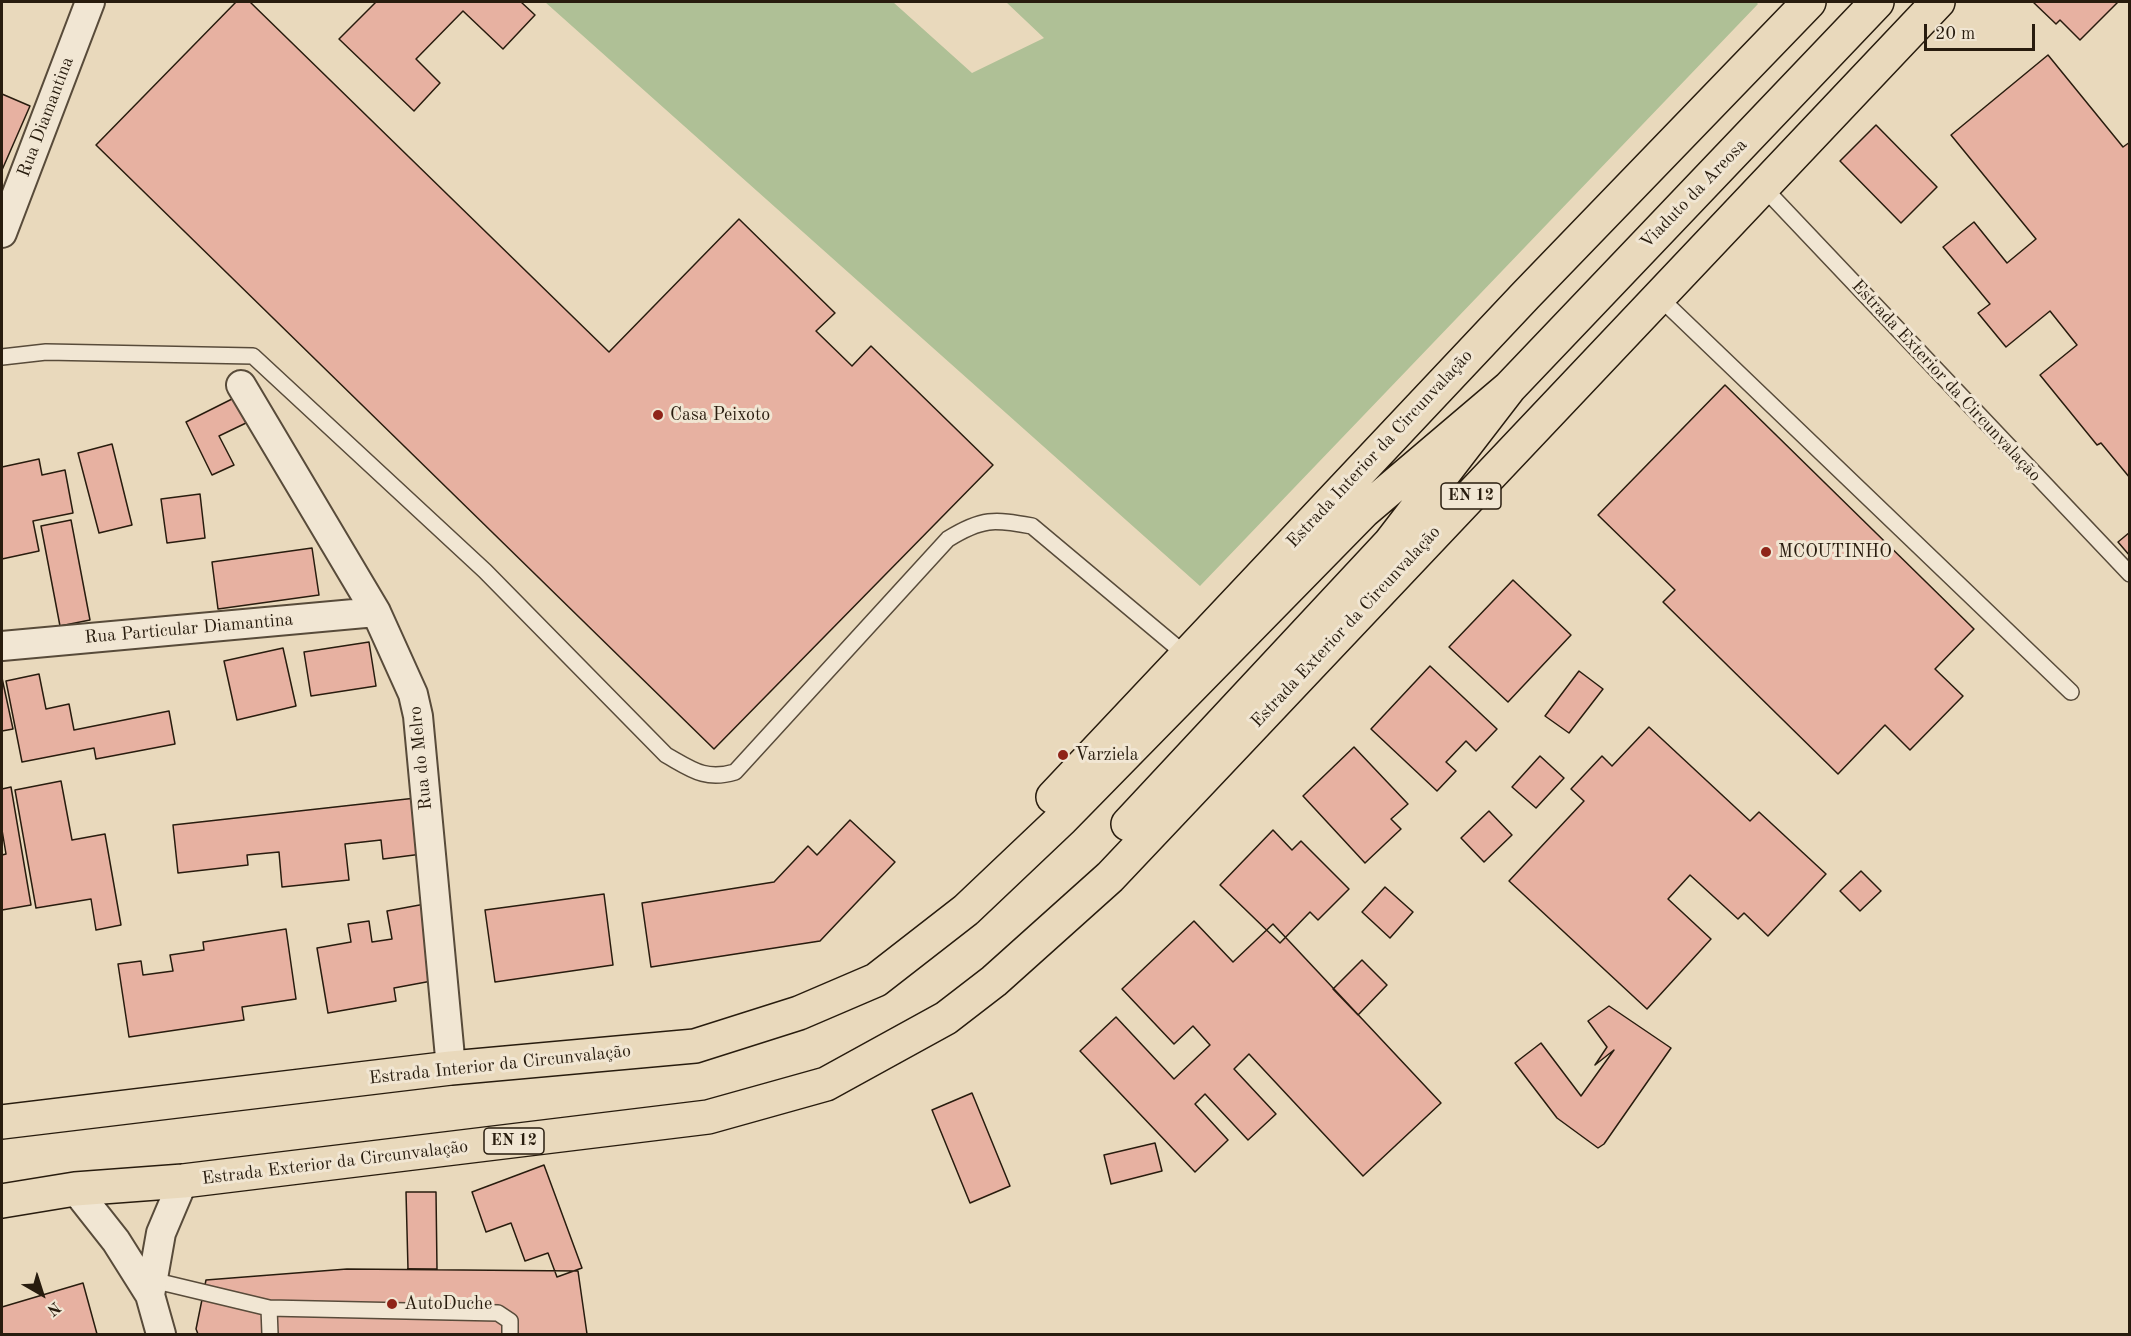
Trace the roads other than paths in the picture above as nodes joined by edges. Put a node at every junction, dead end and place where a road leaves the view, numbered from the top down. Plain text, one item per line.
1 (90, 2) edge
2 (1809, 2) edge
3 (1877, 2) edge
4 (1938, 2) edge
5 (1763, 187) junction
6 (2, 233) edge
7 (1659, 297) junction
8 (2, 357) edge
9 (241, 385) dead end
10 (1510, 387) junction
11 (2130, 574) edge
12 (376, 612) junction
13 (2, 646) edge
14 (1186, 655) junction
15 (2071, 692) dead end
16 (966, 910) junction
17 (994, 981) junction
18 (451, 1068) junction
19 (2, 1122) edge
20 (183, 1181) junction
21 (75, 1189) junction
22 (2, 1201) edge
23 (151, 1288) junction
24 (269, 1308) junction
25 (161, 1335) edge
26 (270, 1335) edge
27 (510, 1335) edge

1 - 6 street, Rua Diamantina
2 - 14 main road, Estrada Interior da Circunvalação / EN 12
3 - 10 main road, Viaduto da Areosa / EN 12
4 - 5 main road, Estrada Exterior da Circunvalação / EN 12
5 - 7 main road, Estrada Exterior da Circunvalação / EN 12
5 - 11 lane, Estrada Exterior da Circunvalação
7 - 15 lane
7 - 17 main road, Estrada Exterior da Circunvalação / EN 12
8 - 14 lane
9 - 12 street, Rua do Melro
10 - 16 main road, Estrada Interior da Circunvalação / EN 12
10 - 17 main road, Estrada Exterior da Circunvalação / EN 12
12 - 13 street, Rua Particular Diamantina
12 - 18 street, Rua do Melro
14 - 16 main road, Estrada Interior da Circunvalação / EN 12
16 - 18 main road, Estrada Interior da Circunvalação / EN 12
17 - 20 main road, Estrada Exterior da Circunvalação / EN 12
18 - 19 main road, Estrada Interior da Circunvalação / EN 12
20 - 21 main road, Estrada Exterior da Circunvalação / EN 12
20 - 23 street
21 - 22 main road, Estrada Exterior da Circunvalação / EN 12
21 - 23 street
23 - 24 lane
23 - 25 street
24 - 26 lane
24 - 27 lane

